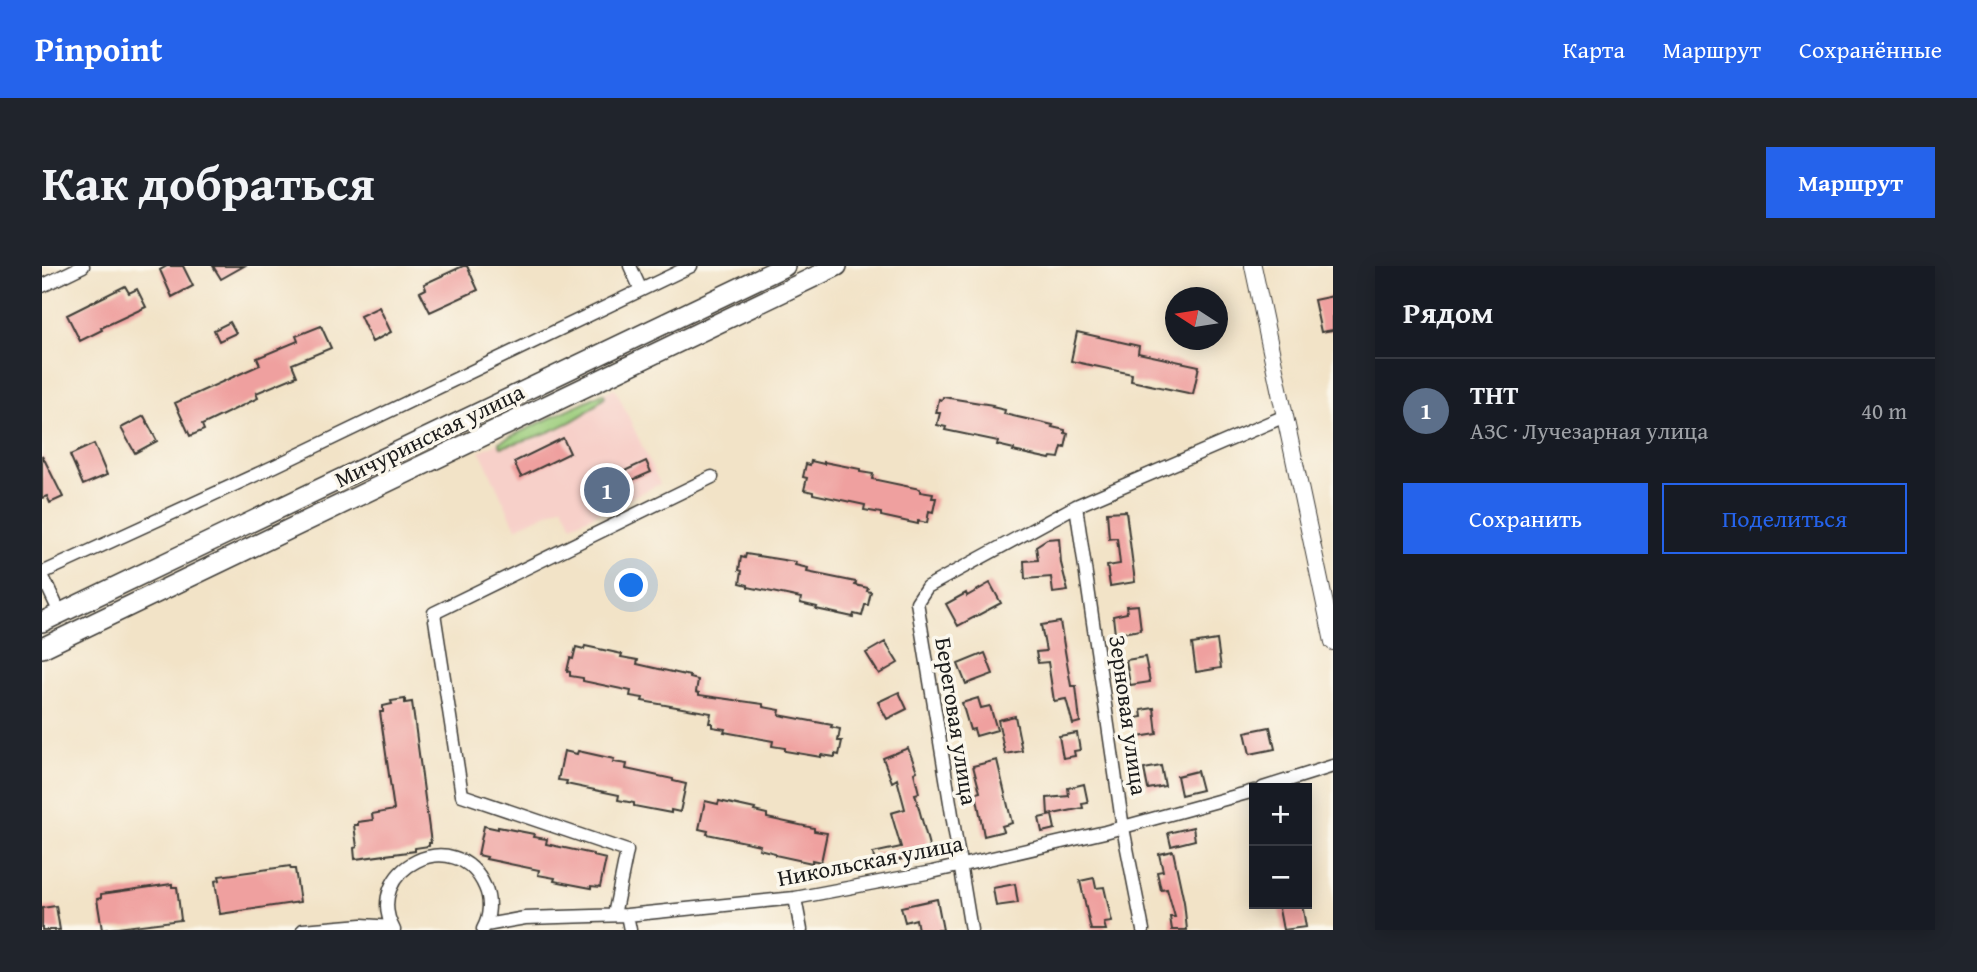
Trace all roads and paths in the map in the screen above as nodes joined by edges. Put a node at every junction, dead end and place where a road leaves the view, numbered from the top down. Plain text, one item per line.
1 (83, 266) edge
2 (630, 266) edge
3 (691, 266) edge
4 (785, 266) edge
5 (836, 266) edge
6 (1253, 266) edge
7 (42, 286) edge
8 (642, 290) junction
9 (1285, 416) junction
10 (712, 477) dead end
11 (1076, 506) junction
12 (42, 574) edge
13 (51, 618) edge
14 (1333, 642) edge
15 (42, 648) edge
16 (1333, 766) edge
17 (1278, 783) edge
18 (1249, 792) edge
19 (1123, 828) junction
20 (959, 866) junction
21 (795, 898) junction
22 (621, 915) junction
23 (484, 927) edge
24 (393, 928) edge
25 (303, 930) edge
26 (630, 930) edge
27 (801, 930) edge
28 (971, 930) edge
29 (1143, 930) edge

1 - 7 street
2 - 8 street
3 - 8 street
4 - 13 main road, Мичуринская улица
5 - 15 main road, Мичуринская улица
6 - 9 street
8 - 12 street
9 - 11 street
9 - 14 street
10 - 22 street
11 - 19 street, Зерновая улица
11 - 20 street, Береговая улица
12 - 13 street
16 - 17 street
18 - 19 street, Никольская улица
19 - 20 street, Никольская улица
19 - 29 street, Зерновая улица
20 - 21 street, Никольская улица
20 - 28 street, Береговая улица
21 - 22 street, Никольская улица
21 - 27 street
22 - 23 street, Никольская улица
22 - 26 street
23 - 24 street
24 - 25 street

